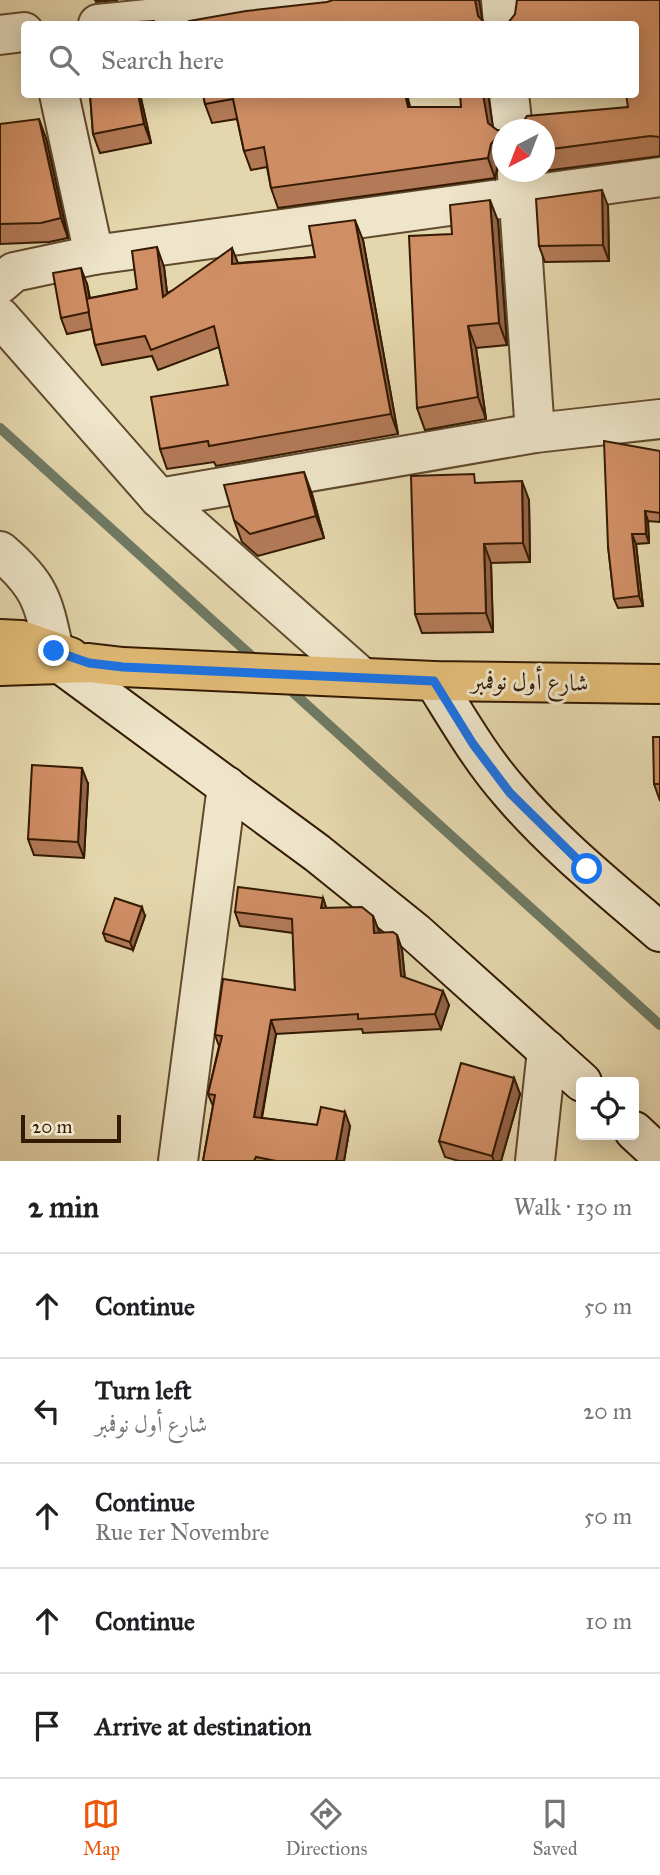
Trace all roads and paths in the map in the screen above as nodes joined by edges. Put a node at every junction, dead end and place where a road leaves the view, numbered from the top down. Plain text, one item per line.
1 (332, 0) edge
2 (501, 0) edge
3 (127, 21) edge
4 (503, 21) edge
5 (21, 32) edge
6 (0, 35) edge
7 (60, 98) edge
8 (509, 98) edge
9 (512, 119) edge
10 (660, 177) edge
11 (518, 184) edge
12 (94, 255) junction
13 (0, 284) edge
14 (0, 317) edge
15 (660, 419) edge
16 (535, 433) junction
17 (159, 498) junction
18 (0, 551) edge
19 (0, 639) edge
20 (82, 662) junction
21 (0, 666) edge
22 (359, 675) junction
23 (434, 681) junction
24 (660, 684) edge
25 (227, 786) junction
26 (660, 932) edge
27 (547, 1050) junction
28 (577, 1077) edge
29 (639, 1136) edge
30 (660, 1155) edge
31 (178, 1161) edge
32 (535, 1161) edge

1 - 3 street
2 - 4 street
5 - 6 street
7 - 12 street
8 - 9 street
10 - 11 street
11 - 12 street
11 - 16 street
12 - 13 street
14 - 17 street
15 - 16 street
16 - 17 street
17 - 22 street
18 - 20 street
19 - 20 main road
20 - 21 main road
20 - 22 main road, شارع أول نوفمبر
20 - 25 street
22 - 23 main road, شارع أول نوفمبر
23 - 24 main road, شارع أول نوفمبر
23 - 26 street
25 - 27 street
25 - 31 street
27 - 28 street
27 - 32 street
29 - 30 street

